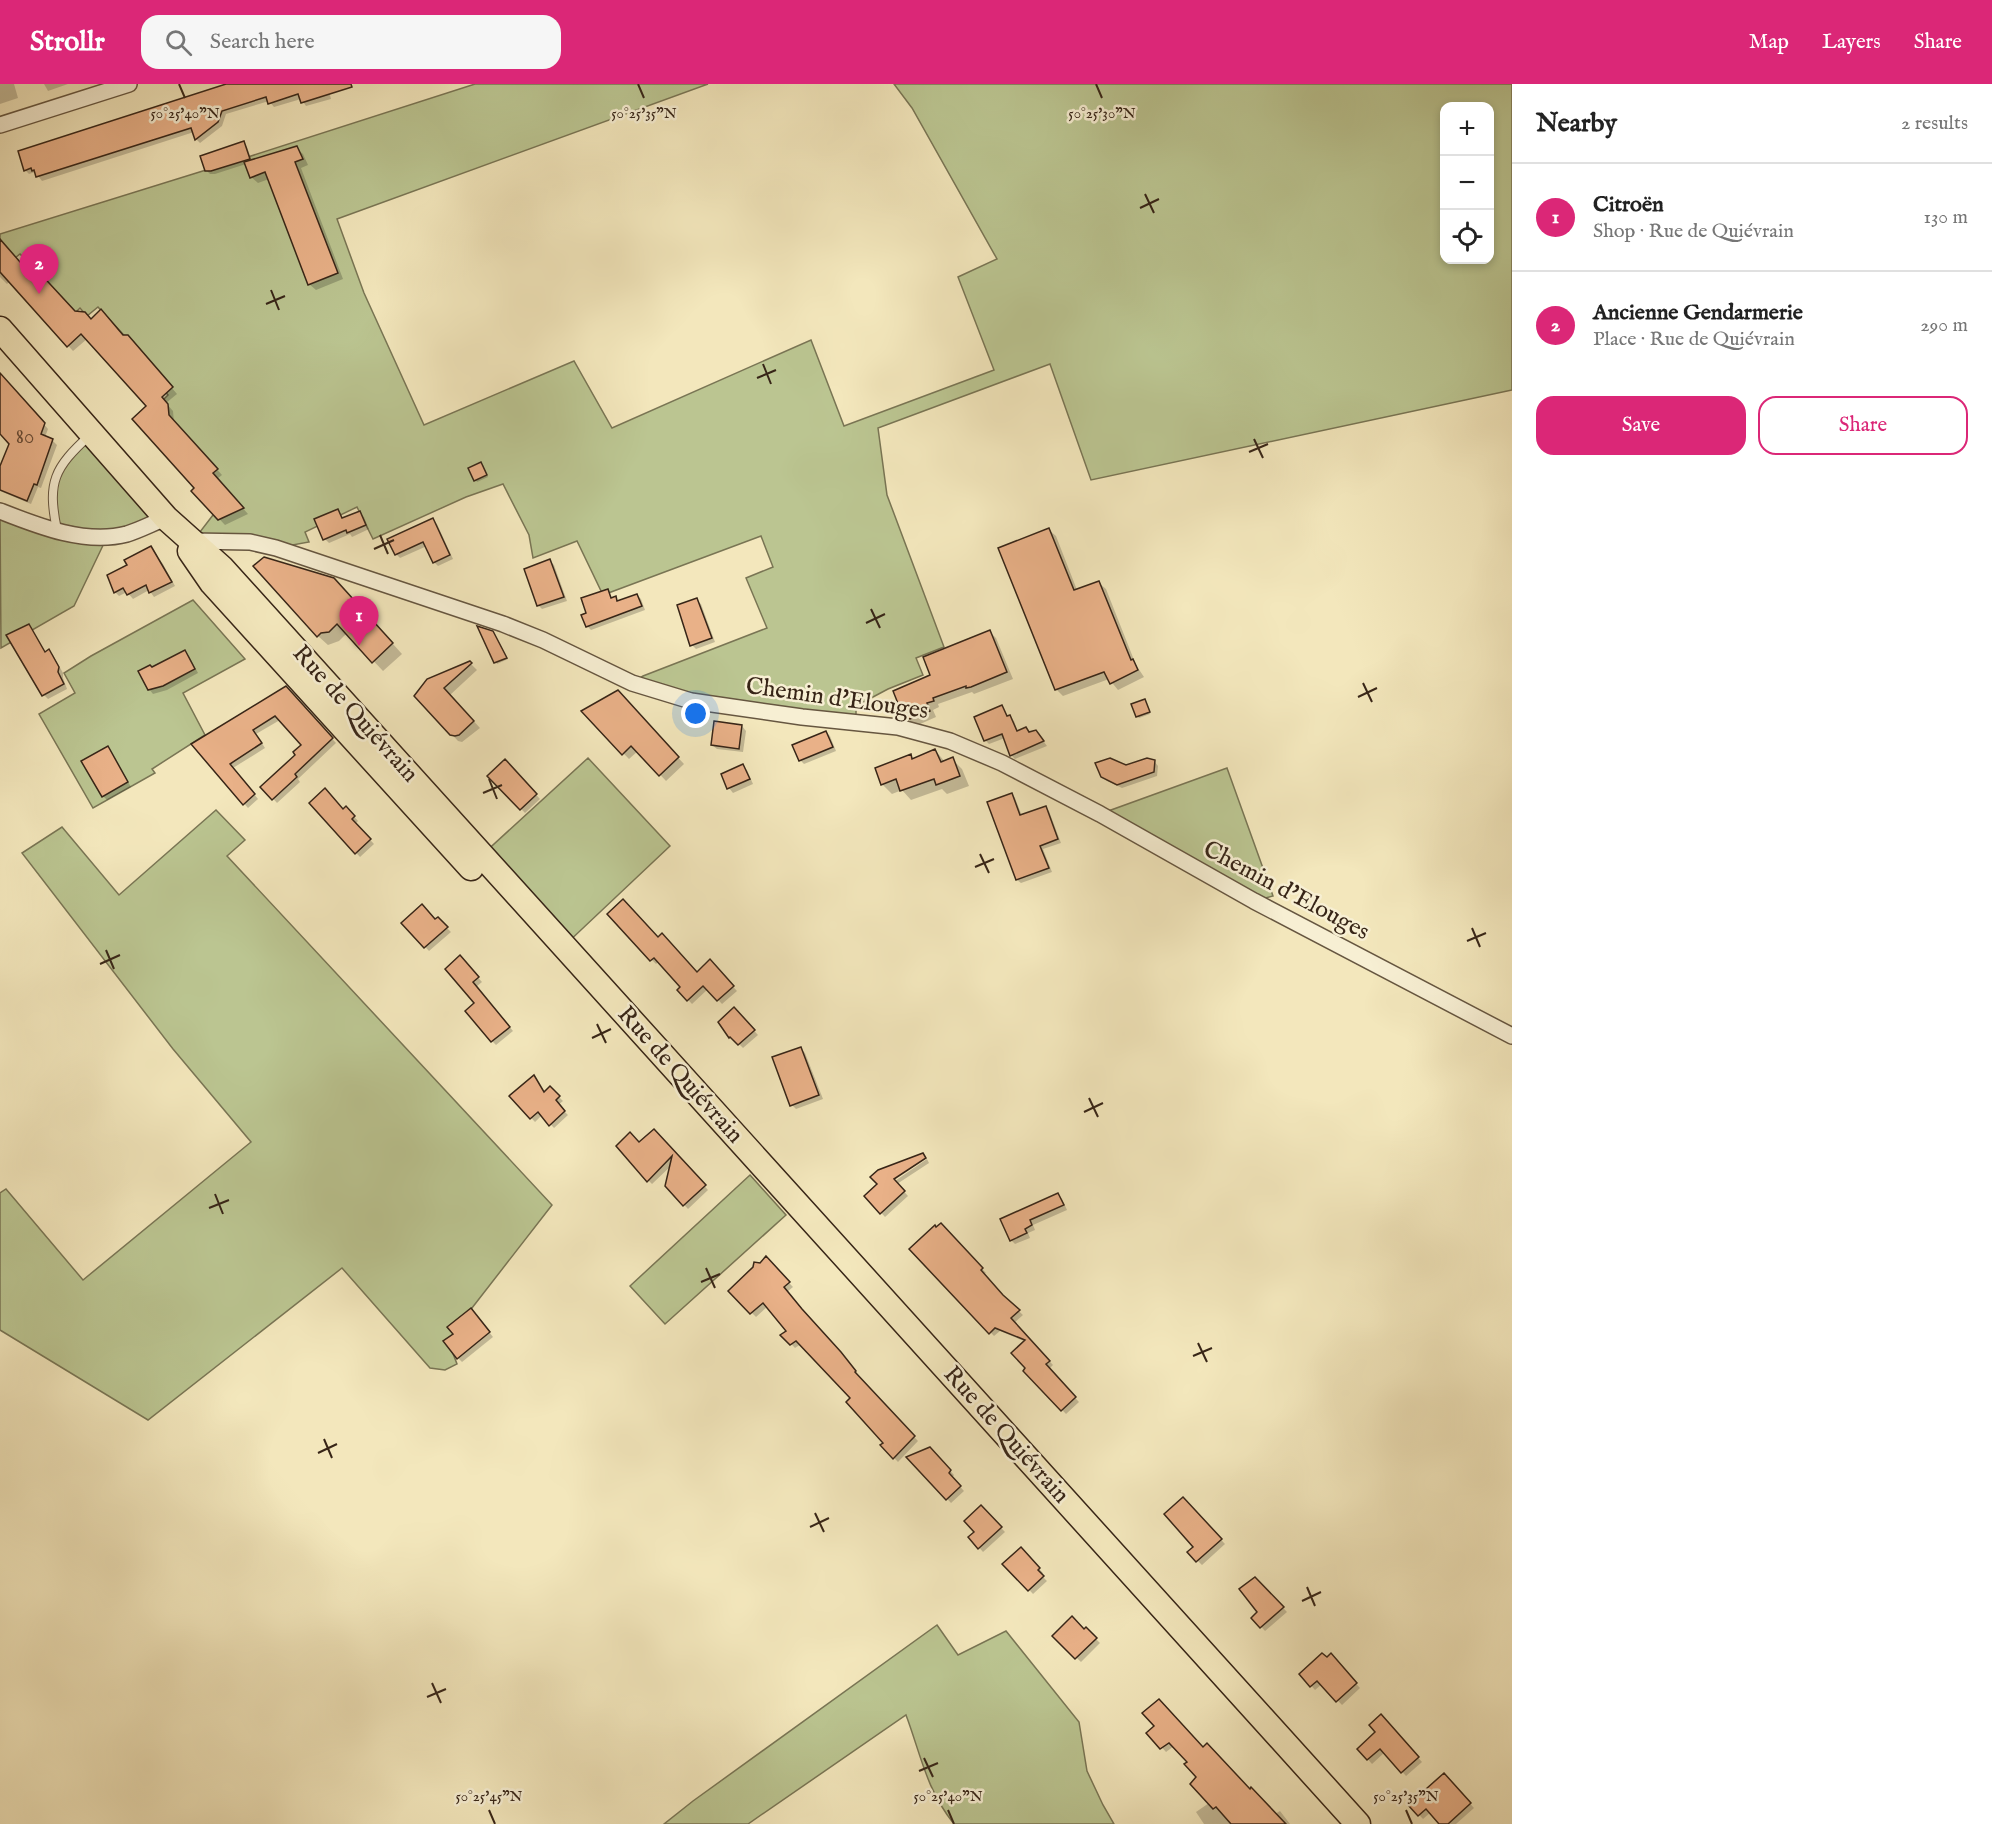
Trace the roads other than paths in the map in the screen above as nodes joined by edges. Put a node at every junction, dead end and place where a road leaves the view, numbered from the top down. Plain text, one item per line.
1 (129, 84) edge
2 (0, 125) edge
3 (0, 329) edge
4 (92, 434) junction
5 (0, 511) edge
6 (166, 518) junction
7 (57, 530) junction
8 (188, 542) junction
9 (1512, 1036) edge
10 (1337, 1824) edge
11 (1358, 1824) edge

1 - 2 street
3 - 4 main road
4 - 6 main road
4 - 7 lane
5 - 7 street
6 - 7 street
6 - 8 main road
8 - 9 street, Chemin d'Elouges
8 - 10 main road, Rue de Quiévrain
8 - 11 main road, Rue de Quiévrain

